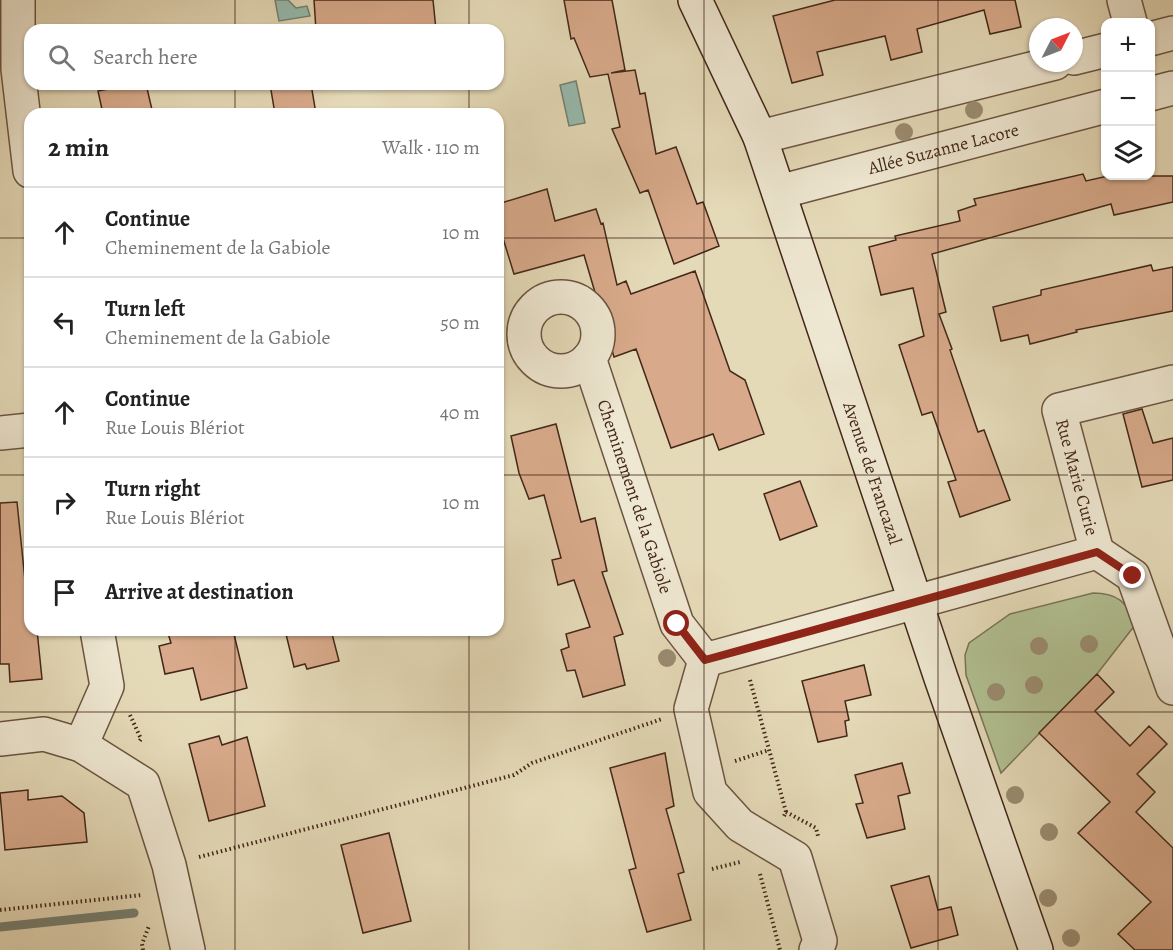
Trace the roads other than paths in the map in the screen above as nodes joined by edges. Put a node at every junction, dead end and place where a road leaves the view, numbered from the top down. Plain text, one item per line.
1 (18, 0) edge
2 (696, 0) edge
3 (1124, 0) edge
4 (1129, 18) edge
5 (1173, 33) edge
6 (1155, 38) edge
7 (1101, 51) edge
8 (1083, 56) edge
9 (1029, 70) edge
10 (1173, 88) edge
11 (1155, 93) edge
12 (1101, 107) edge
13 (24, 120) edge
14 (760, 137) junction
15 (779, 192) junction
16 (589, 358) dead end
17 (1173, 382) edge
18 (24, 431) edge
19 (0, 433) edge
20 (1097, 552) junction
21 (917, 602) junction
22 (98, 636) edge
23 (705, 660) junction
24 (1173, 688) edge
25 (0, 739) edge
26 (81, 745) junction
27 (188, 950) edge
28 (816, 950) edge
29 (1036, 950) edge

1 - 13 street
2 - 14 street, Avenue de Francazal
3 - 4 street
5 - 6 street
7 - 8 street
9 - 14 street
10 - 11 street
12 - 15 street, Allée Suzanne Lacore
14 - 15 street, Avenue de Francazal
15 - 21 street, Avenue de Francazal
16 - 23 street, Cheminement de la Gabiole
17 - 20 street, Rue Marie Curie
18 - 19 street
20 - 21 street
20 - 24 street
21 - 23 street
21 - 29 street, Avenue de Francazal
22 - 26 street
23 - 28 street
25 - 26 street
26 - 27 street

